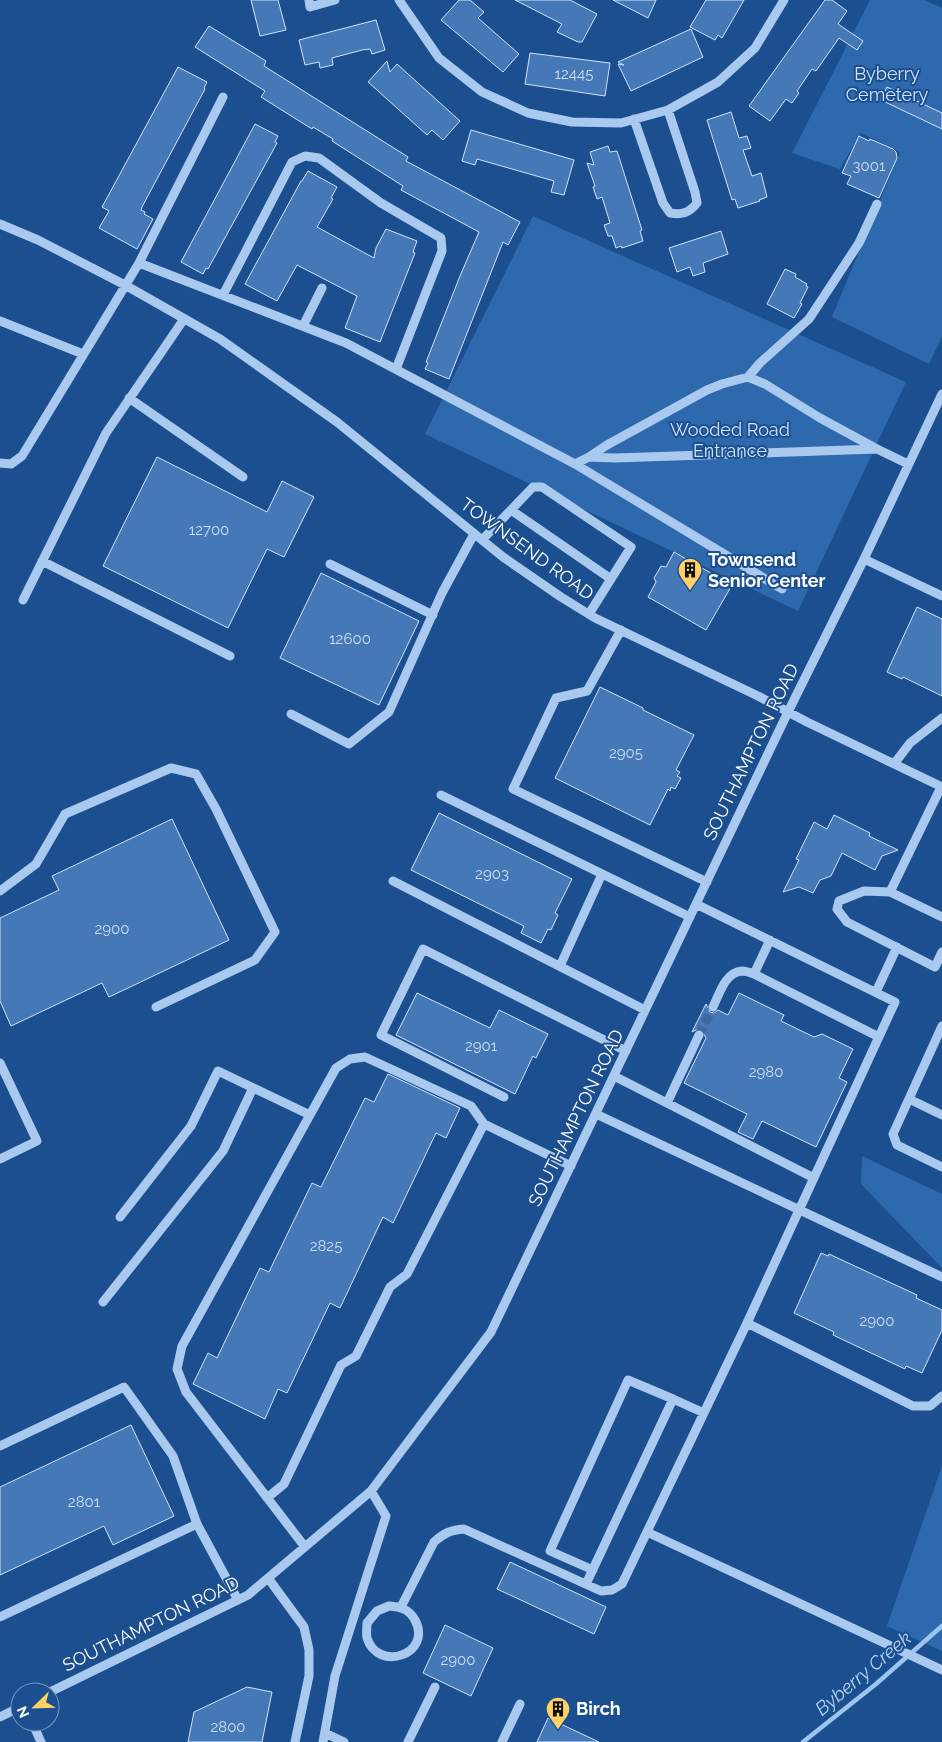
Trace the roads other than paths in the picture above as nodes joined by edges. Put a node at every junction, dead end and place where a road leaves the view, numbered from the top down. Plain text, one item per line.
1 (335, 0) edge
2 (398, 0) edge
3 (784, 0) edge
4 (310, 3) edge
5 (223, 97) dead end
6 (668, 110) junction
7 (634, 119) junction
8 (877, 204) dead end
9 (0, 224) edge
10 (139, 263) junction
11 (124, 285) junction
12 (322, 288) dead end
13 (223, 295) junction
14 (184, 319) junction
15 (0, 321) edge
16 (303, 326) junction
17 (83, 354) junction
18 (396, 369) junction
19 (748, 378) junction
20 (942, 394) edge
21 (129, 398) junction
22 (877, 449) junction
23 (589, 457) junction
24 (0, 463) edge
25 (575, 464) junction
26 (908, 464) junction
27 (243, 477) dead end
28 (511, 510) junction
29 (474, 534) junction
30 (482, 540) junction
31 (864, 559) junction
32 (42, 561) junction
33 (330, 564) dead end
34 (611, 579) junction
35 (782, 590) dead end
36 (942, 596) edge
37 (23, 600) dead end
38 (433, 614) junction
39 (589, 614) junction
40 (620, 630) junction
41 (230, 656) dead end
42 (788, 712) junction
43 (291, 714) dead end
44 (942, 718) edge
45 (894, 764) junction
46 (942, 787) edge
47 (441, 794) dead end
48 (602, 874) junction
49 (393, 881) dead end
50 (707, 882) junction
51 (0, 891) edge
52 (890, 892) junction
53 (696, 904) junction
54 (690, 917) junction
55 (942, 917) edge
56 (770, 940) junction
57 (897, 947) junction
58 (942, 952) edge
59 (560, 966) junction
60 (754, 974) junction
61 (876, 992) junction
62 (156, 1008) dead end
63 (712, 1008) tunnel mouth
64 (645, 1010) junction
65 (942, 1026) edge
66 (699, 1035) tunnel mouth
67 (879, 1037) junction
68 (626, 1051) junction
69 (0, 1063) edge
70 (614, 1076) junction
71 (253, 1088) junction
72 (504, 1097) dead end
73 (909, 1099) junction
74 (667, 1103) junction
75 (596, 1114) junction
76 (310, 1115) junction
77 (942, 1115) edge
78 (484, 1124) junction
79 (0, 1159) edge
80 (571, 1166) junction
81 (942, 1167) edge
82 (814, 1178) junction
83 (800, 1210) junction
84 (120, 1217) dead end
85 (942, 1277) edge
86 (103, 1302) dead end
87 (747, 1323) junction
88 (942, 1396) edge
89 (673, 1399) junction
90 (704, 1413) junction
91 (0, 1446) edge
92 (371, 1491) junction
93 (267, 1498) junction
94 (197, 1524) junction
95 (647, 1532) junction
96 (305, 1547) junction
97 (593, 1570) junction
98 (268, 1578) junction
99 (586, 1584) junction
100 (238, 1600) junction
101 (401, 1607) junction
102 (0, 1617) edge
103 (353, 1619) junction
104 (367, 1623) junction
105 (942, 1670) edge
106 (60, 1687) edge
107 (435, 1687) dead end
108 (520, 1704) dead end
109 (324, 1738) edge
110 (295, 1742) edge
111 (344, 1742) edge
112 (408, 1742) edge
113 (502, 1742) edge

1 - 4 street
2 - 7 street
3 - 6 street
5 - 10 street
6 - 7 street
6 - 7 street
8 - 19 street
9 - 11 street, TOWNSEND ROAD
10 - 11 street
10 - 13 street
11 - 14 street, TOWNSEND ROAD
11 - 17 street
12 - 16 street
13 - 16 street
13 - 18 street
14 - 21 street
14 - 29 street, TOWNSEND ROAD
15 - 17 street
16 - 18 street
17 - 24 street
18 - 25 street
19 - 22 street
19 - 23 street
20 - 26 street, SOUTHAMPTON ROAD
21 - 27 street
21 - 32 street
22 - 23 street
22 - 26 street
23 - 25 street
25 - 35 street
26 - 31 street, SOUTHAMPTON ROAD
28 - 30 street
28 - 34 street
28 - 34 street
29 - 30 street, TOWNSEND ROAD
29 - 38 street
30 - 39 street, TOWNSEND ROAD
31 - 36 street
31 - 42 street, SOUTHAMPTON ROAD
32 - 37 street
32 - 41 street
33 - 38 street
34 - 39 street
38 - 43 street
39 - 40 street, TOWNSEND ROAD
40 - 42 street, TOWNSEND ROAD
40 - 50 street
42 - 45 street, TOWNSEND ROAD
42 - 50 street, SOUTHAMPTON ROAD
44 - 45 street
45 - 46 street, TOWNSEND ROAD
46 - 52 street
47 - 48 street
48 - 54 street
48 - 59 street
49 - 59 street
50 - 53 street, SOUTHAMPTON ROAD
51 - 62 street
52 - 55 street
52 - 57 street
53 - 54 street, SOUTHAMPTON ROAD
53 - 56 street
54 - 64 street, SOUTHAMPTON ROAD
56 - 60 street
56 - 61 street
57 - 58 street
57 - 61 street
59 - 64 street
60 - 63 street
60 - 67 street
61 - 67 street
64 - 68 street, SOUTHAMPTON ROAD
65 - 73 street
66 - 74 street
67 - 82 street
68 - 70 street, SOUTHAMPTON ROAD
68 - 72 street
69 - 79 street
70 - 74 street
70 - 75 street, SOUTHAMPTON ROAD
71 - 76 street
71 - 84 street
71 - 86 street
73 - 77 street
73 - 81 street
74 - 82 street
75 - 80 street, SOUTHAMPTON ROAD
75 - 83 street
76 - 78 street
76 - 93 street
78 - 80 street
78 - 93 street
80 - 92 street, SOUTHAMPTON ROAD
82 - 83 street
83 - 85 street
83 - 87 street
87 - 88 street
87 - 90 street
89 - 90 street
89 - 97 street
89 - 97 street
90 - 95 street
91 - 94 street
92 - 96 street, SOUTHAMPTON ROAD
92 - 103 street
93 - 96 street
94 - 100 street
94 - 102 street
95 - 99 street
95 - 105 street
96 - 98 street, SOUTHAMPTON ROAD
97 - 99 street
98 - 100 street, SOUTHAMPTON ROAD
98 - 110 street
99 - 101 street
100 - 106 street, SOUTHAMPTON ROAD
101 - 104 street
101 - 104 street
103 - 104 street
103 - 109 street
107 - 112 street
108 - 113 street
109 - 111 street

